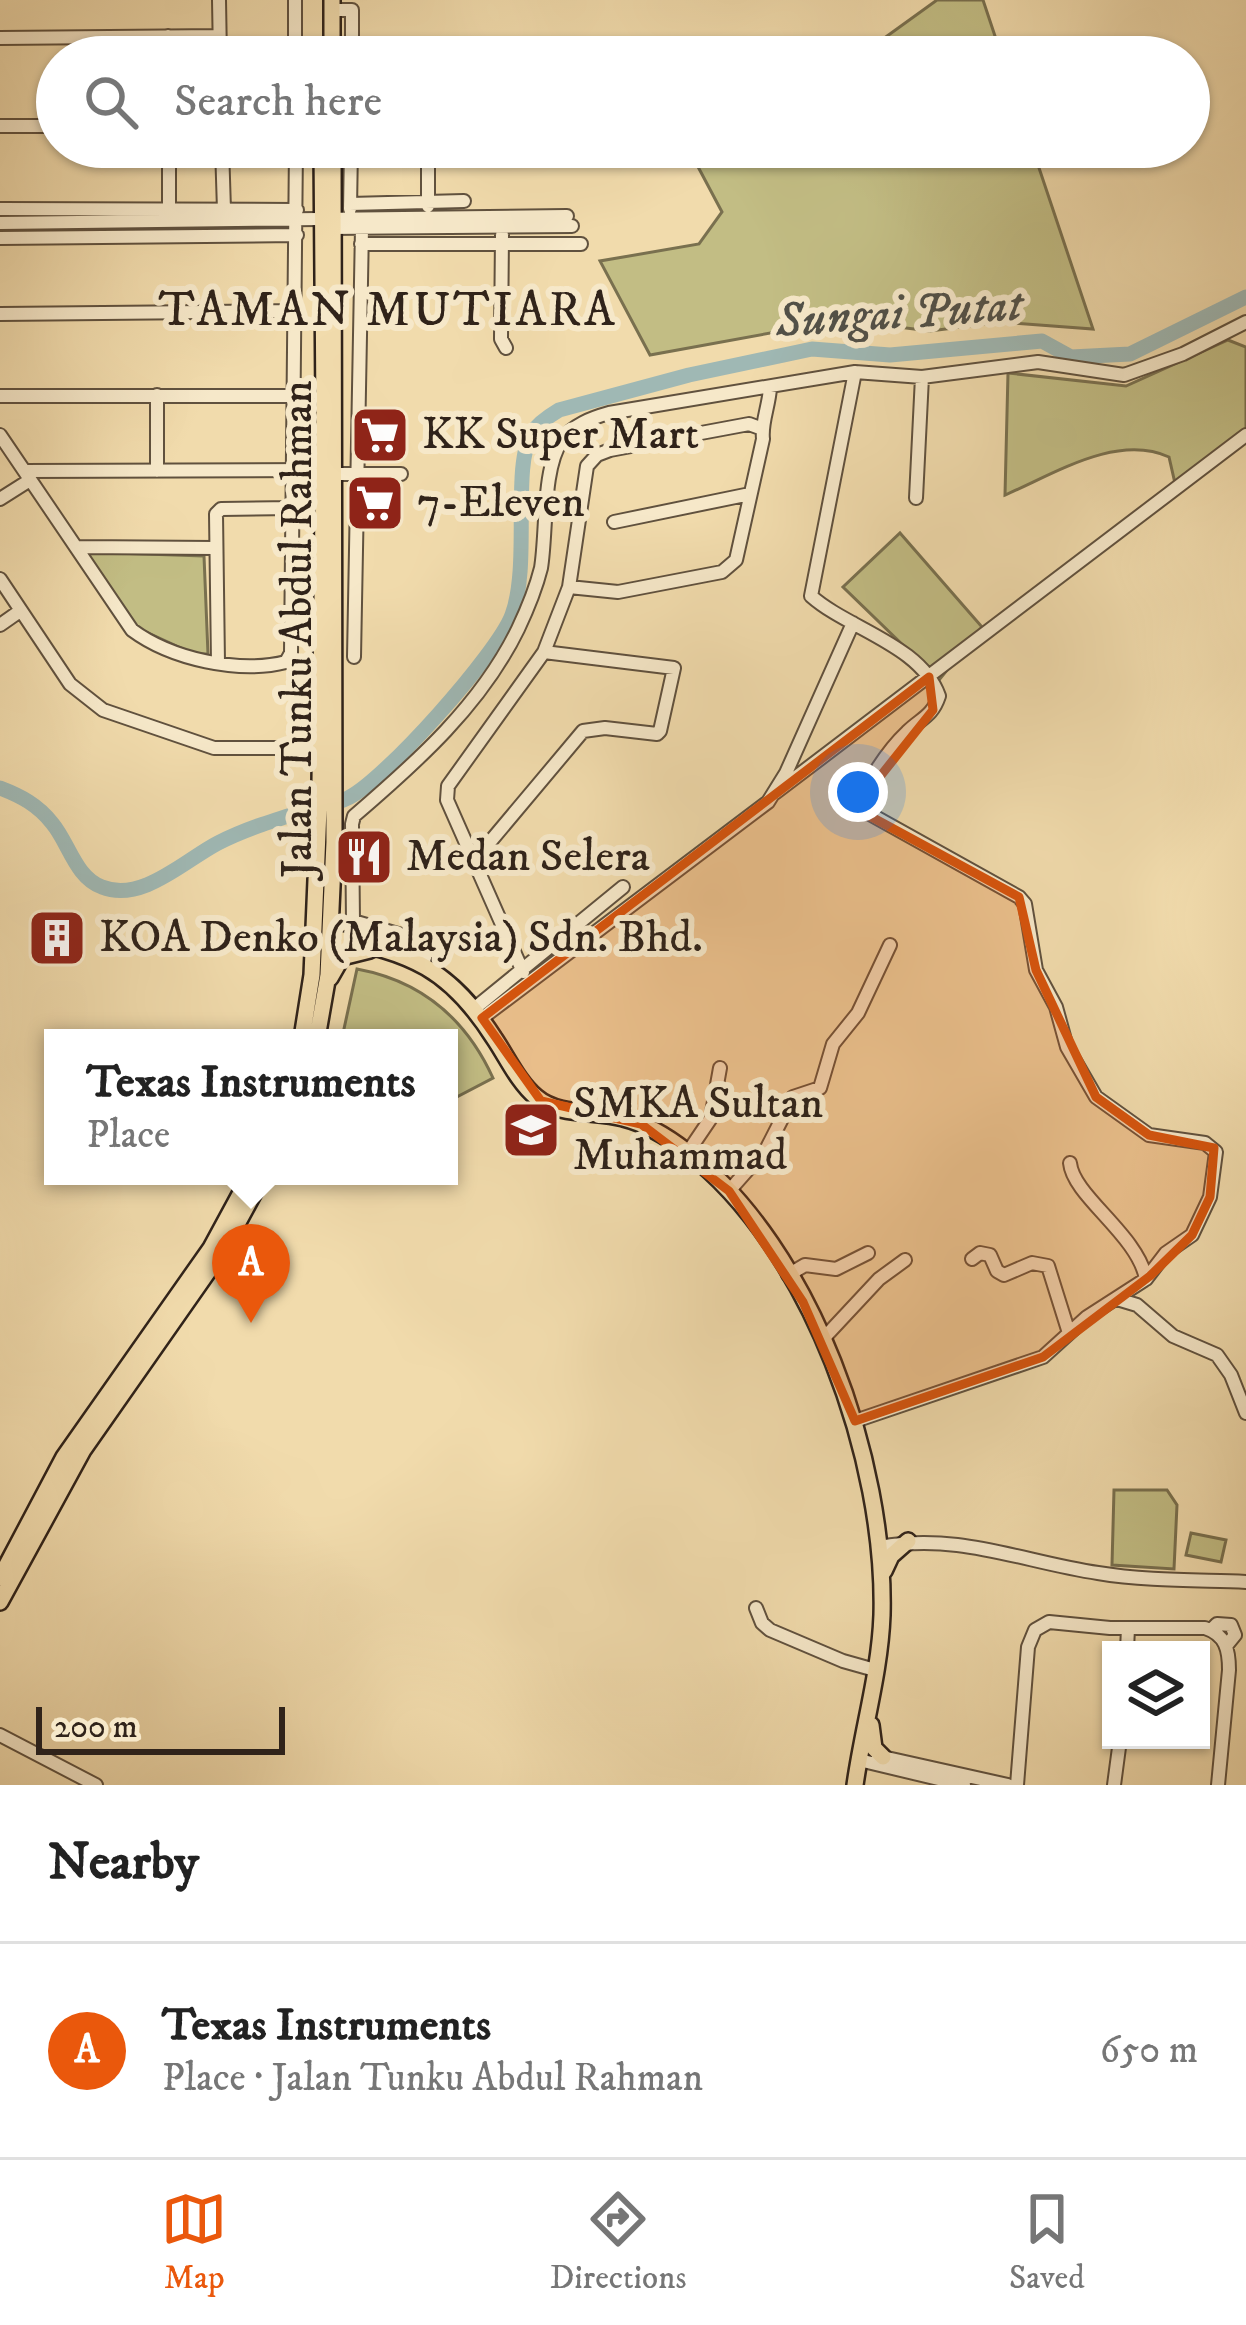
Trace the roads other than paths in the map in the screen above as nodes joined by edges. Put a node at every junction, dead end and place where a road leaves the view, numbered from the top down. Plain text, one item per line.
1 (218, 0) edge
2 (295, 0) edge
3 (328, 3) edge
4 (220, 36) edge
5 (296, 36) edge
6 (324, 36) edge
7 (330, 36) edge
8 (353, 36) edge
9 (0, 38) edge
10 (36, 38) edge
11 (0, 126) edge
12 (36, 126) edge
13 (169, 168) edge
14 (223, 168) edge
15 (303, 168) edge
16 (322, 168) edge
17 (330, 168) edge
18 (343, 168) edge
19 (428, 168) edge
20 (464, 201) dead end
21 (0, 209) edge
22 (224, 210) junction
23 (428, 215) junction
24 (170, 216) junction
25 (322, 220) junction
26 (502, 221) junction
27 (570, 221) dead end
28 (40, 223) junction
29 (0, 224) edge
30 (362, 228) junction
31 (113, 230) junction
32 (0, 238) edge
33 (502, 243) junction
34 (361, 244) junction
35 (581, 244) dead end
36 (296, 311) junction
37 (0, 314) edge
38 (1246, 322) edge
39 (506, 348) dead end
40 (855, 372) junction
41 (922, 377) junction
42 (770, 388) junction
43 (157, 395) junction
44 (295, 395) junction
45 (0, 396) edge
46 (760, 428) junction
47 (1246, 435) edge
48 (0, 436) edge
49 (293, 469) junction
50 (157, 471) junction
51 (329, 472) junction
52 (359, 474) junction
53 (27, 475) junction
54 (401, 475) dead end
55 (750, 494) junction
56 (916, 498) dead end
57 (0, 499) edge
58 (293, 508) junction
59 (614, 522) dead end
60 (78, 548) junction
61 (215, 548) junction
62 (0, 580) edge
63 (569, 587) junction
64 (20, 611) junction
65 (853, 623) junction
66 (0, 625) edge
67 (544, 652) junction
68 (355, 657) dead end
69 (218, 663) junction
70 (929, 676) junction
71 (320, 748) junction
72 (327, 785) junction
73 (776, 794) junction
74 (335, 844) junction
75 (473, 861) junction
76 (623, 887) dead end
77 (332, 918) junction
78 (331, 938) junction
79 (890, 945) dead end
80 (385, 950) junction
81 (423, 965) junction
82 (524, 972) junction
83 (325, 1003) junction
84 (478, 1013) junction
85 (308, 1029) edge
86 (309, 1029) edge
87 (311, 1029) edge
88 (720, 1069) dead end
89 (688, 1153) junction
90 (1070, 1163) dead end
91 (245, 1185) edge
92 (258, 1185) edge
93 (729, 1191) junction
94 (868, 1253) dead end
95 (971, 1259) dead end
96 (905, 1260) dead end
97 (788, 1275) junction
98 (1146, 1279) junction
99 (1115, 1298) junction
100 (1070, 1333) junction
101 (823, 1339) junction
102 (1246, 1413) edge
103 (855, 1421) junction
104 (908, 1541) junction
105 (880, 1547) junction
106 (0, 1577) edge
107 (1246, 1582) edge
108 (882, 1583) junction
109 (0, 1601) edge
110 (756, 1608) dead end
111 (1128, 1628) junction
112 (1127, 1641) edge
113 (875, 1670) junction
114 (870, 1698) junction
115 (0, 1739) edge
116 (1119, 1749) edge
117 (859, 1756) junction
118 (882, 1762) junction
119 (924, 1771) junction
120 (96, 1785) edge
121 (859, 1785) edge
122 (964, 1785) edge
123 (1013, 1785) edge
124 (1114, 1785) edge
125 (1218, 1785) edge

1 - 4 street
2 - 5 street
3 - 6 main road
3 - 7 main road
3 - 8 street
9 - 10 street
11 - 12 street
13 - 24 street
14 - 22 street
15 - 25 street
16 - 25 main road, Jalan Tunku Abdul Rahman
17 - 25 main road, Jalan Tunku Abdul Rahman
18 - 25 street
19 - 23 street
20 - 23 street
21 - 28 street
22 - 24 street
22 - 25 street
23 - 25 street
23 - 26 street
23 - 30 street
24 - 25 street
24 - 28 street
24 - 31 street
25 - 30 street
25 - 31 street
25 - 36 street
25 - 51 main road, Jalan Tunku Abdul Rahman
26 - 27 street
26 - 33 street
28 - 29 street
28 - 31 street
28 - 32 street
30 - 34 street
33 - 34 street
33 - 35 street
33 - 39 street
34 - 52 street
36 - 37 street
36 - 44 street
38 - 41 street
40 - 41 street
40 - 42 street
40 - 65 street
41 - 56 street
42 - 46 street
42 - 74 street
43 - 44 street
43 - 45 street
43 - 50 street
44 - 49 street
46 - 55 street
46 - 63 street
47 - 70 street
48 - 53 street
49 - 50 street
49 - 51 street
49 - 58 street
50 - 53 street
51 - 52 street
51 - 71 main road, Jalan Tunku Abdul Rahman
51 - 72 main road, Jalan Tunku Abdul Rahman
52 - 54 street
52 - 68 street
53 - 57 street
53 - 60 street
55 - 59 street
55 - 63 street
58 - 61 street
58 - 69 street
60 - 61 street
60 - 69 street
61 - 69 street
62 - 64 street
63 - 67 street
64 - 66 street
64 - 71 street
65 - 70 street
65 - 73 street
67 - 75 street
67 - 75 street
70 - 73 street
70 - 98 street
71 - 72 main road, Jalan Tunku Abdul Rahman
72 - 74 main road, Jalan Tunku Abdul Rahman
73 - 84 street
74 - 77 main road, Jalan Tunku Abdul Rahman
74 - 78 main road
74 - 81 street
74 - 85 main road, Jalan Tunku Abdul Rahman
75 - 82 street
76 - 82 street
77 - 78 main road, Jalan Tunku Abdul Rahman
77 - 80 main road
78 - 80 main road
78 - 83 main road, Jalan Tunku Abdul Rahman
78 - 86 main road
79 - 93 street
80 - 81 main road
80 - 83 main road
81 - 84 main road
82 - 84 street
83 - 87 main road, Jalan Tunku Abdul Rahman
84 - 89 main road
88 - 89 street
89 - 93 main road
90 - 98 street
91 - 106 main road
92 - 109 main road
93 - 97 main road
94 - 97 street
95 - 100 street
96 - 101 street
97 - 101 main road
98 - 99 street
99 - 100 street
99 - 102 street
100 - 103 street
101 - 103 main road
103 - 105 main road
104 - 105 street
104 - 107 street
104 - 108 main road
105 - 108 main road
108 - 113 main road
110 - 113 street
111 - 112 street
111 - 123 street
111 - 125 street
113 - 114 main road
114 - 117 main road
114 - 118 main road
115 - 120 street
116 - 124 street
117 - 118 street
117 - 121 main road
118 - 119 street
118 - 121 main road
119 - 122 street
119 - 123 street

